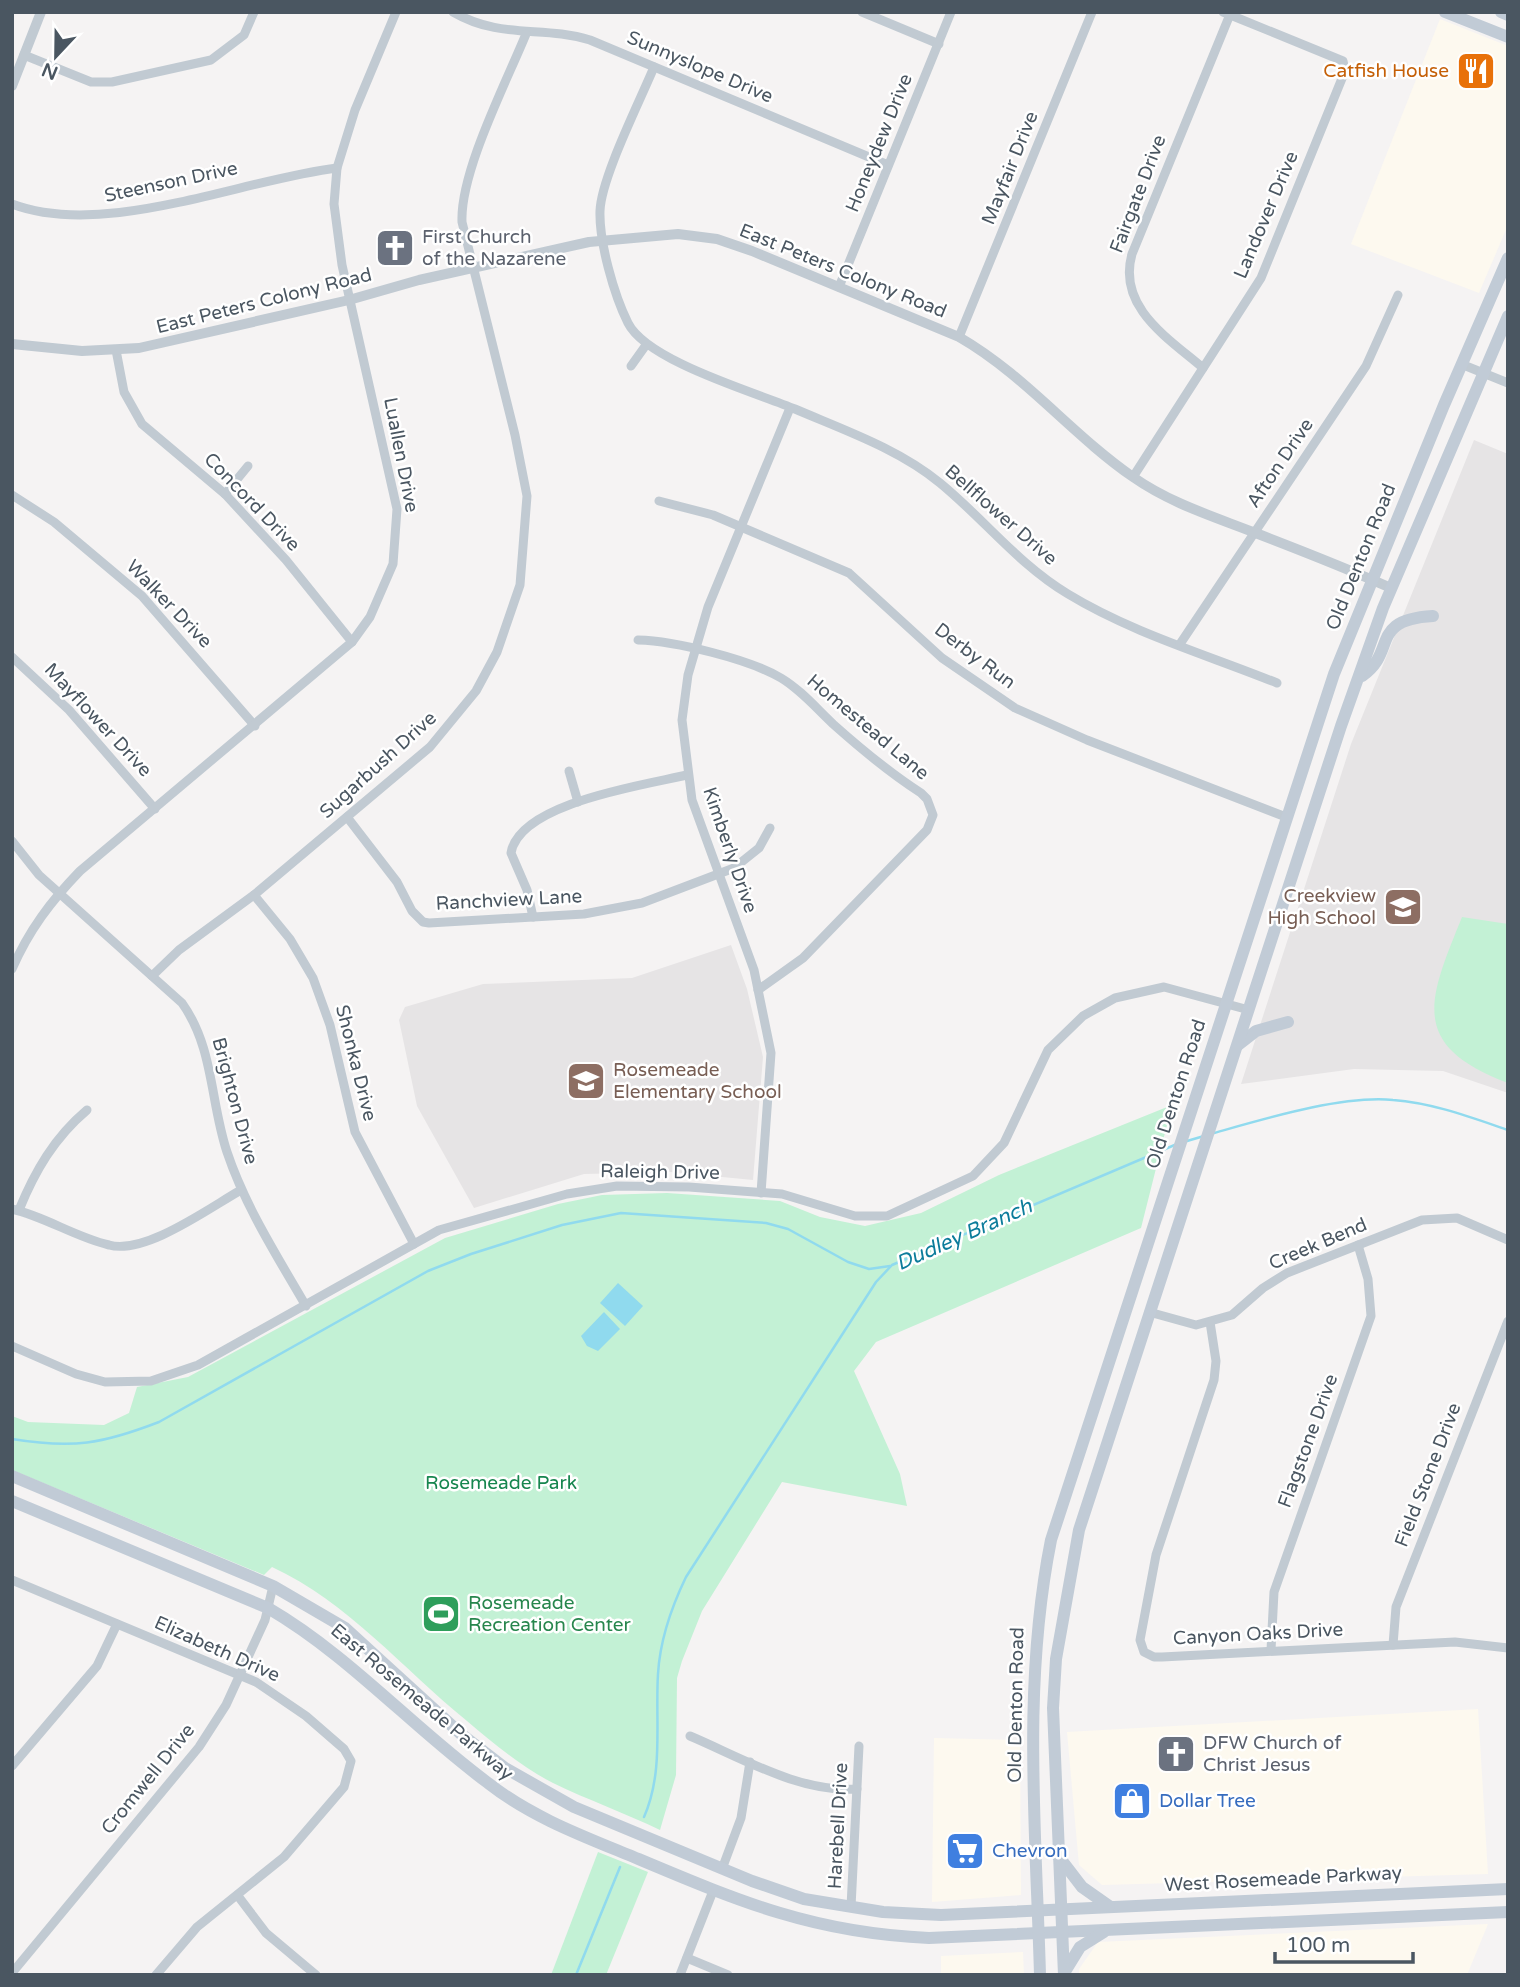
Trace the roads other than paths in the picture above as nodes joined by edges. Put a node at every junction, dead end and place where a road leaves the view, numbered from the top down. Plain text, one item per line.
1 (41, 12) edge
2 (254, 12) edge
3 (396, 12) edge
4 (453, 12) edge
5 (862, 12) edge
6 (951, 12) edge
7 (1092, 12) edge
8 (1501, 12) edge
9 (1228, 13) edge
10 (1450, 13) edge
11 (1508, 15) edge
12 (526, 34) junction
13 (1508, 37) edge
14 (939, 44) junction
15 (24, 55) junction
16 (654, 67) junction
17 (12, 86) edge
18 (888, 165) junction
19 (337, 168) junction
20 (12, 204) edge
21 (604, 240) junction
22 (1508, 258) edge
23 (474, 268) junction
24 (839, 287) junction
25 (1398, 295) dead end
26 (349, 300) junction
27 (1508, 316) edge
28 (960, 337) junction
29 (12, 344) edge
30 (646, 345) junction
31 (116, 350) junction
32 (1461, 364) junction
33 (631, 366) dead end
34 (1203, 368) junction
35 (1484, 373) junction
36 (1508, 383) edge
37 (790, 408) junction
38 (248, 466) dead end
39 (1133, 477) junction
40 (225, 494) junction
41 (12, 495) edge
42 (659, 501) dead end
43 (743, 527) junction
44 (1254, 532) junction
45 (1373, 580) junction
46 (1391, 588) junction
47 (1433, 616) dead end
48 (638, 640) dead end
49 (352, 642) junction
50 (1180, 644) junction
51 (694, 649) junction
52 (12, 657) edge
53 (1359, 678) junction
54 (1277, 683) dead end
55 (255, 726) junction
56 (569, 771) dead end
57 (687, 775) junction
58 (578, 802) junction
59 (155, 809) junction
60 (347, 817) junction
61 (1286, 817) junction
62 (770, 828) dead end
63 (12, 841) edge
64 (721, 874) junction
65 (58, 893) junction
66 (254, 895) junction
67 (533, 917) junction
68 (12, 969) edge
69 (152, 976) junction
70 (758, 990) junction
71 (1226, 1003) junction
72 (1249, 1010) junction
73 (1288, 1022) dead end
74 (1237, 1045) junction
75 (87, 1111) dead end
76 (241, 1190) junction
77 (761, 1193) junction
78 (15, 1210) edge
79 (1508, 1240) edge
80 (414, 1244) junction
81 (1358, 1245) junction
82 (306, 1306) junction
83 (1128, 1306) junction
84 (1149, 1312) junction
85 (1508, 1321) edge
86 (1210, 1322) junction
87 (12, 1346) edge
88 (12, 1477) edge
89 (12, 1501) edge
90 (12, 1580) edge
91 (274, 1586) junction
92 (268, 1608) junction
93 (117, 1624) junction
94 (1393, 1646) junction
95 (1508, 1647) edge
96 (1270, 1650) junction
97 (239, 1675) junction
98 (1032, 1681) junction
99 (1055, 1681) junction
100 (690, 1736) dead end
101 (859, 1746) dead end
102 (750, 1762) junction
103 (12, 1766) edge
104 (857, 1789) junction
105 (1059, 1857) junction
106 (722, 1869) junction
107 (1508, 1889) edge
108 (713, 1891) junction
109 (1378, 1894) junction
110 (238, 1896) junction
111 (1234, 1900) junction
112 (851, 1907) junction
113 (1110, 1907) junction
114 (1061, 1909) junction
115 (1038, 1910) junction
116 (1508, 1912) edge
117 (1380, 1918) junction
118 (1235, 1925) junction
119 (1062, 1931) junction
120 (1105, 1931) junction
121 (1038, 1932) junction
122 (687, 1958) junction
123 (12, 1973) edge
124 (1064, 1974) edge
125 (156, 1975) edge
126 (316, 1975) edge
127 (680, 1975) edge
128 (728, 1975) edge
129 (1040, 1975) edge

1 - 15 street
2 - 15 street
3 - 19 street, Luallen Drive
4 - 12 street, Sunnyslope Drive
5 - 14 street
6 - 14 street, Honeydew Drive
7 - 28 street, Mayfair Drive
8 - 11 main road
9 - 34 street, Fairgate Drive
9 - 34 street, Landover Drive
10 - 13 main road
12 - 16 street, Sunnyslope Drive
12 - 23 street, Sugarbush Drive
14 - 18 street, Honeydew Drive
15 - 17 street
16 - 18 street, Sunnyslope Drive
16 - 21 street, Bellflower Drive
18 - 24 street, Honeydew Drive
19 - 20 street, Steenson Drive
19 - 26 street, Luallen Drive
21 - 23 street, East Peters Colony Road
21 - 24 street, East Peters Colony Road
21 - 30 street, Bellflower Drive
22 - 32 main road, Old Denton Road
23 - 26 street, East Peters Colony Road
23 - 60 street, Sugarbush Drive
24 - 28 street, East Peters Colony Road
25 - 44 street, Afton Drive
26 - 31 street, East Peters Colony Road
26 - 49 street, Luallen Drive
27 - 35 main road, Old Denton Road
28 - 39 street, East Peters Colony Road
29 - 31 street, East Peters Colony Road
30 - 33 street
30 - 37 street, Bellflower Drive
31 - 40 street, Concord Drive
32 - 35 street
32 - 45 main road, Old Denton Road
34 - 39 street, Landover Drive
35 - 36 street
35 - 46 main road, Old Denton Road
37 - 43 street, Kimberly Drive
37 - 50 street, Bellflower Drive
38 - 40 street
39 - 44 street, East Peters Colony Road
40 - 49 street, Concord Drive
41 - 55 street, Walker Drive
42 - 43 street, Derby Run
43 - 51 street, Kimberly Drive
43 - 61 street, Derby Run
44 - 45 street, East Peters Colony Road
44 - 50 street, Afton Drive
45 - 46 street, East Peters Colony Road
45 - 61 main road, Old Denton Road
46 - 53 main road, Old Denton Road
47 - 53 main road
48 - 51 street, Homestead Lane
49 - 55 street, Luallen Drive
50 - 54 street, Bellflower Drive
51 - 57 street, Kimberly Drive
51 - 70 street, Homestead Lane
52 - 59 street, Mayflower Drive
53 - 72 main road, Old Denton Road
55 - 59 street, Luallen Drive
56 - 58 street
57 - 58 street
57 - 64 street, Kimberly Drive
58 - 67 street
59 - 65 street, Luallen Drive
60 - 66 street, Sugarbush Drive
60 - 67 street, Ranchview Lane
61 - 71 main road, Old Denton Road
62 - 64 street, Ranchview Lane
63 - 65 street, Brighton Drive
64 - 67 street, Ranchview Lane
64 - 70 street, Kimberly Drive
65 - 68 street, Luallen Drive
65 - 69 street, Brighton Drive
66 - 69 street, Sugarbush Drive
66 - 80 street, Shonka Drive
69 - 76 street, Brighton Drive
70 - 77 street, Kimberly Drive
71 - 72 street, Raleigh Drive
71 - 77 street, Raleigh Drive
71 - 83 main road, Old Denton Road
72 - 74 main road, Old Denton Road
73 - 74 main road
74 - 84 main road, Old Denton Road
75 - 78 street
76 - 78 street
76 - 82 street, Brighton Drive
77 - 80 street, Raleigh Drive
79 - 81 street, Creek Bend
80 - 82 street, Raleigh Drive
81 - 86 street, Creek Bend
81 - 96 street, Flagstone Drive
82 - 87 street, Raleigh Drive
83 - 84 main road
83 - 98 main road, Old Denton Road
84 - 86 street, Creek Bend
84 - 99 main road, Old Denton Road
85 - 94 street, Field Stone Drive
86 - 96 street, Canyon Oaks Drive
88 - 91 main road, East Rosemeade Parkway
89 - 92 main road, East Rosemeade Parkway
90 - 93 street, Elizabeth Drive
91 - 92 street, Cromwell Drive
91 - 106 main road, East Rosemeade Parkway
92 - 97 street, Cromwell Drive
92 - 108 main road, East Rosemeade Parkway
93 - 97 street, Elizabeth Drive
93 - 103 street
94 - 95 street, Canyon Oaks Drive
94 - 96 street, Canyon Oaks Drive
97 - 110 street, Elizabeth Drive
97 - 123 street, Cromwell Drive
98 - 99 main road
98 - 115 main road, Old Denton Road
99 - 105 main road, Old Denton Road
100 - 102 street
101 - 104 street, Harebell Drive
102 - 104 street
102 - 106 street
104 - 112 street, Harebell Drive
105 - 113 main road
105 - 114 main road, Old Denton Road
106 - 108 main road
106 - 112 main road, East Rosemeade Parkway
107 - 109 main road, West Rosemeade Parkway
108 - 121 main road, East Rosemeade Parkway
108 - 122 street
109 - 111 main road, West Rosemeade Parkway
109 - 117 main road
110 - 125 street, Elizabeth Drive
110 - 126 street
111 - 113 main road, West Rosemeade Parkway
111 - 118 main road
112 - 115 main road, East Rosemeade Parkway
113 - 114 main road, West Rosemeade Parkway
114 - 115 main road, East Rosemeade Parkway
114 - 119 main road, Old Denton Road
115 - 121 main road, Old Denton Road
116 - 117 main road
117 - 118 main road
118 - 120 main road
119 - 120 main road
119 - 121 main road, East Rosemeade Parkway
119 - 124 main road, Old Denton Road
120 - 124 main road
121 - 129 main road, Old Denton Road
122 - 127 street
122 - 128 street

